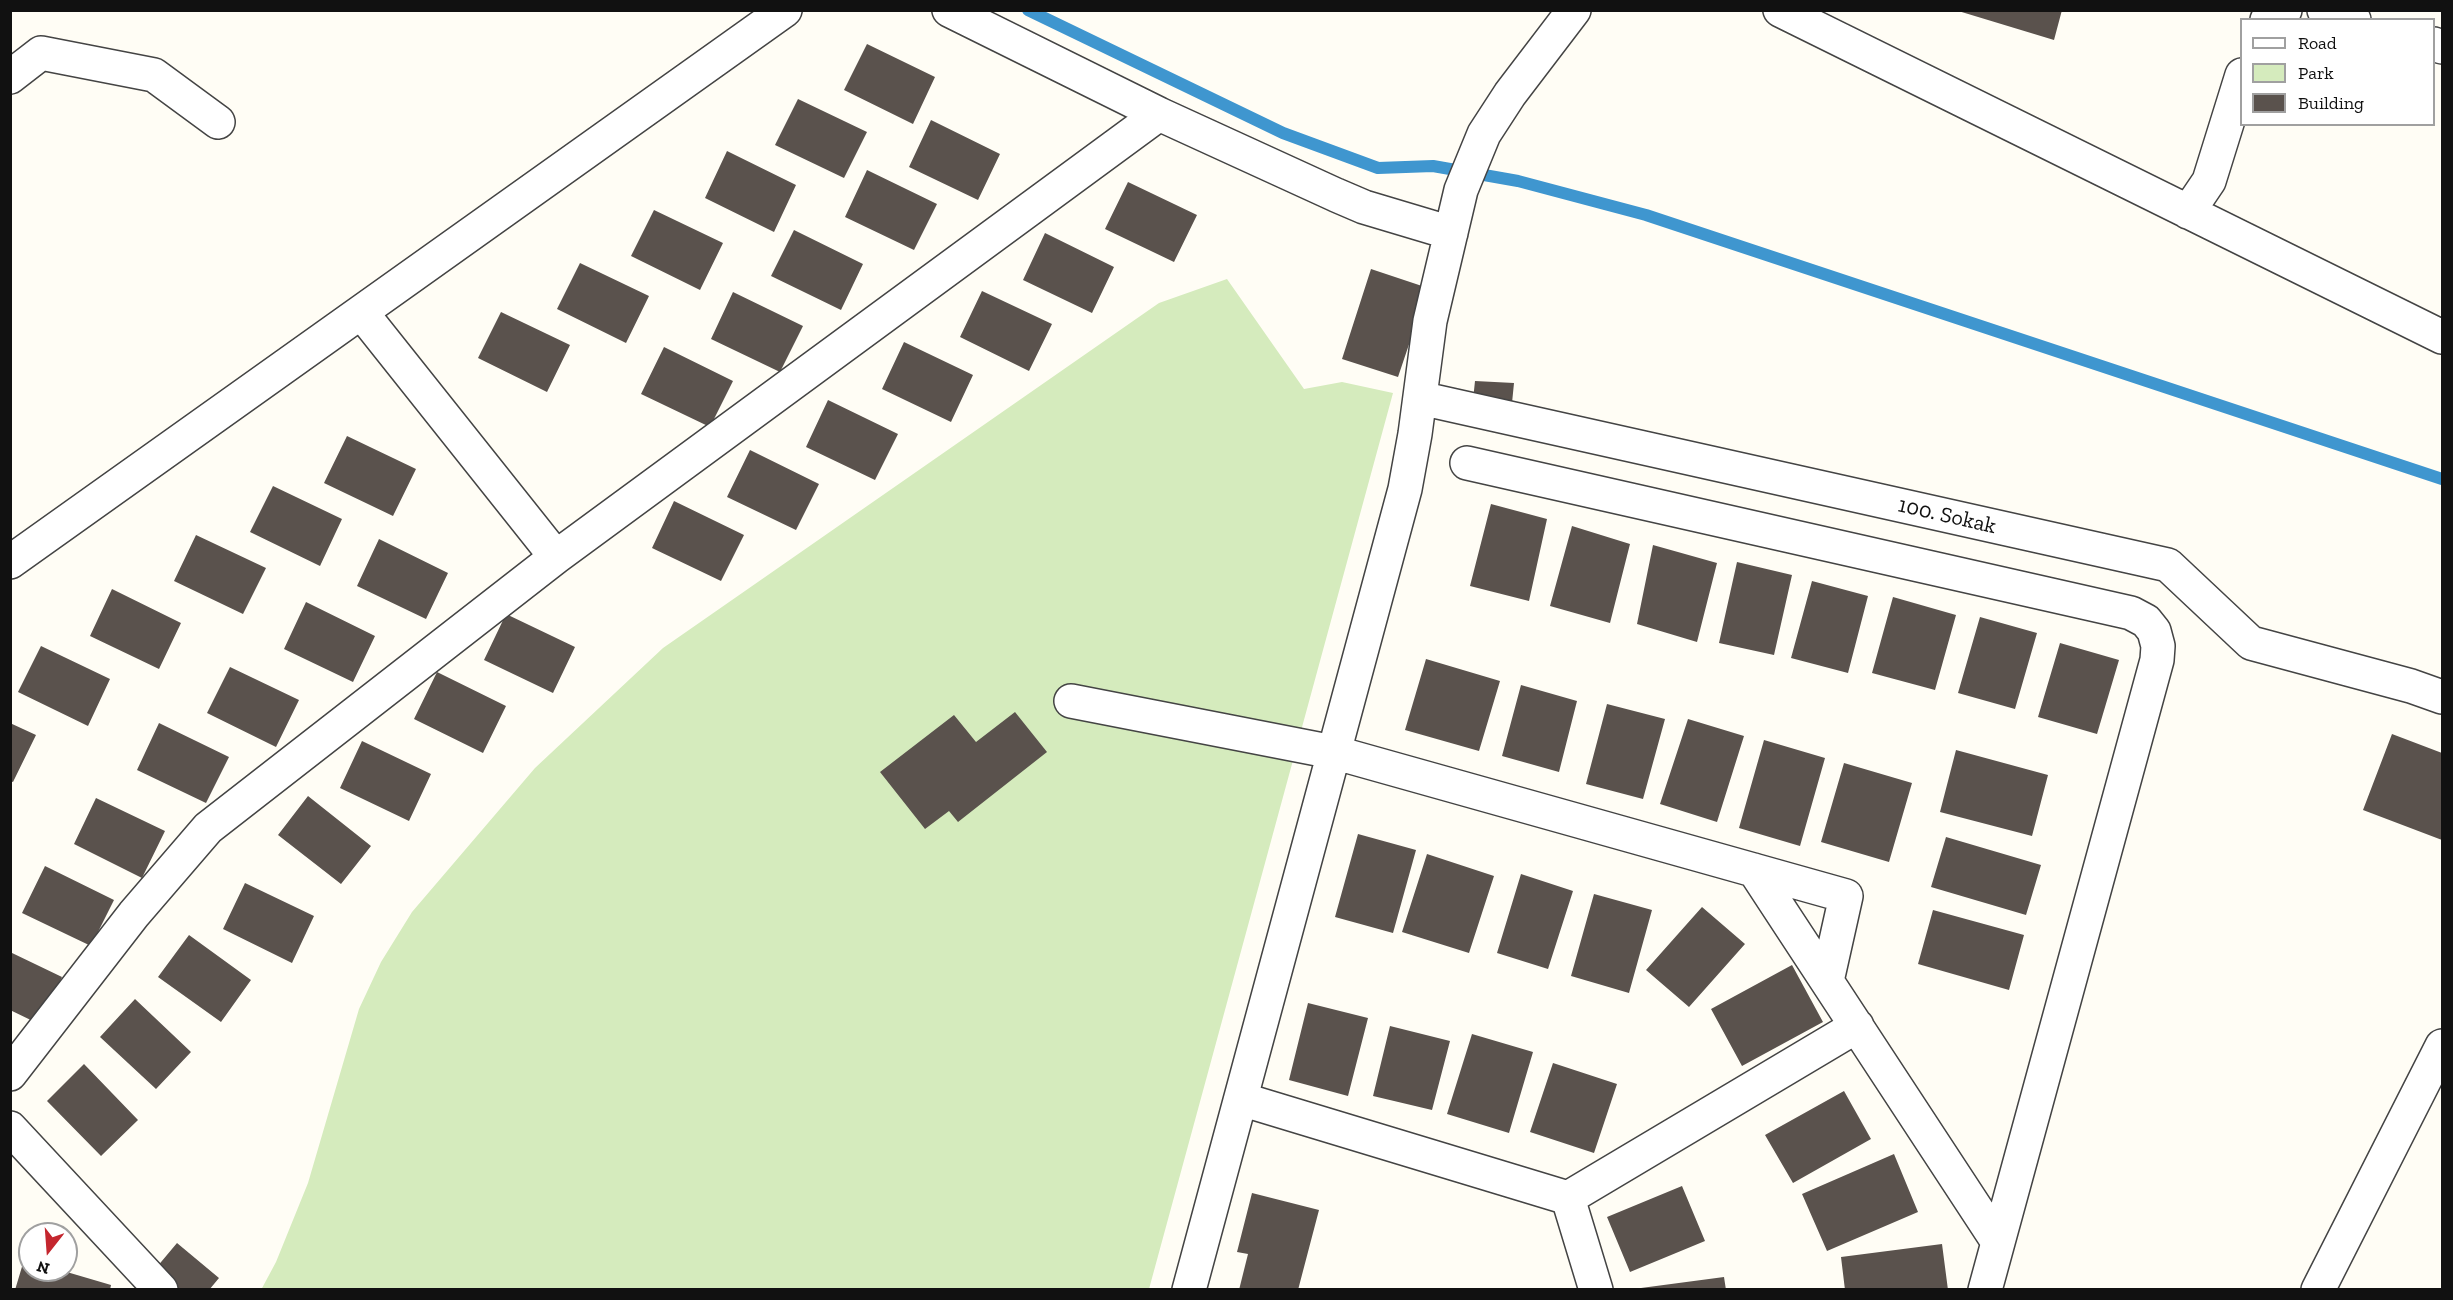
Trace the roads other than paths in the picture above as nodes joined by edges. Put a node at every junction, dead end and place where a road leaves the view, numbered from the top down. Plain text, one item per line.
1 (785, 10) edge
2 (950, 10) edge
3 (1574, 10) edge
4 (1780, 10) edge
5 (2285, 10) edge
6 (2324, 10) edge
7 (2271, 18) edge
8 (2348, 18) edge
9 (10, 77) edge
10 (2240, 78) edge
11 (1159, 114) junction
12 (218, 122) dead end
13 (2188, 212) junction
14 (1451, 233) junction
15 (361, 312) junction
16 (2442, 337) edge
17 (1420, 398) junction
18 (1467, 464) dead end
19 (556, 557) junction
20 (10, 562) edge
21 (2442, 697) edge
22 (1071, 701) dead end
23 (1333, 752) junction
24 (1754, 870) junction
25 (1827, 981) junction
26 (1857, 1026) junction
27 (2442, 1046) edge
28 (10, 1074) edge
29 (1241, 1099) junction
30 (10, 1128) edge
31 (1568, 1198) junction
32 (1996, 1239) junction
33 (161, 1290) edge
34 (1189, 1290) edge
35 (1596, 1290) edge
36 (1985, 1290) edge
37 (2318, 1290) edge

1 - 15 street
2 - 11 street
3 - 14 street
4 - 13 street
5 - 7 street
6 - 8 street
9 - 12 street
10 - 13 street
11 - 14 street
11 - 19 street
13 - 16 street
14 - 17 street
15 - 19 street
15 - 20 street
17 - 21 street, 100. Sokak
17 - 23 street
18 - 32 street
19 - 28 street
22 - 23 street
23 - 24 street
23 - 29 street
24 - 25 street
24 - 25 street
25 - 26 street
26 - 31 street
26 - 32 street
27 - 37 street
29 - 31 street
29 - 34 street
30 - 33 street
31 - 35 street
32 - 36 street

